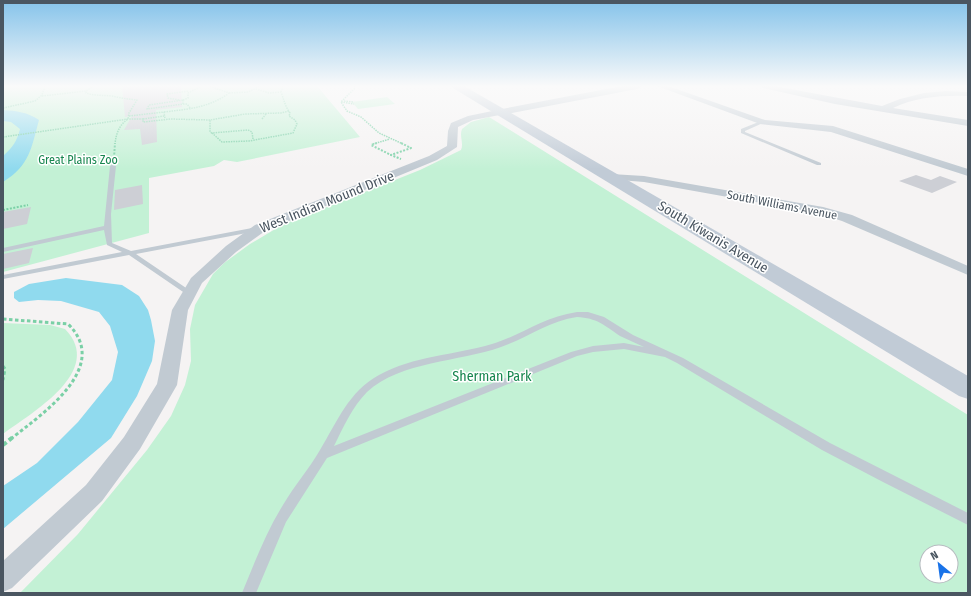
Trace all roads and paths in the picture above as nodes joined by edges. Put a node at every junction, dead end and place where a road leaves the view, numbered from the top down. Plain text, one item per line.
1 (266, 113) edge
2 (148, 114) edge
3 (249, 114) edge
4 (290, 114) edge
5 (353, 114) edge
6 (493, 114) edge
7 (505, 114) edge
8 (741, 114) edge
9 (907, 114) edge
10 (129, 116) joint
11 (164, 116) joint
12 (128, 119) junction
13 (143, 119) junction
14 (165, 119) junction
15 (262, 119) dead end
16 (210, 120) junction
17 (764, 122) junction
18 (968, 123) edge
19 (226, 132) junction
20 (212, 133) junction
21 (3, 137) edge
22 (220, 139) junction
23 (253, 139) junction
24 (391, 139) junction
25 (391, 154) junction
26 (399, 158) dead end
27 (819, 164) dead end
28 (113, 166) joint
29 (968, 173) edge
30 (611, 177) junction
31 (28, 206) dead end
32 (3, 210) edge
33 (106, 228) junction
34 (260, 228) junction
35 (3, 250) edge
36 (130, 253) junction
37 (968, 271) edge
38 (3, 277) edge
39 (189, 294) junction
40 (3, 319) edge
41 (664, 354) junction
42 (3, 366) edge
43 (3, 380) edge
44 (968, 389) edge
45 (3, 445) edge
46 (323, 455) junction
47 (968, 519) edge
48 (3, 579) edge
49 (249, 593) edge

1 - 15 path
2 - 10 path
3 - 16 path
4 - 23 path
5 - 24 path
6 - 34 street, West Indian Mound Drive
7 - 30 main road, South Kiwanis Avenue
8 - 17 street
9 - 18 street
10 - 12 path
11 - 13 path
11 - 14 path
12 - 13 path
12 - 21 path
12 - 28 path
13 - 14 path
14 - 16 path
16 - 20 path
17 - 27 lane
17 - 29 street
19 - 20 path
19 - 22 path
19 - 23 path
20 - 22 path
22 - 23 path
24 - 25 path
24 - 25 path
25 - 26 path
28 - 33 lane
30 - 37 street, South Williams Avenue
30 - 44 main road, South Kiwanis Avenue
31 - 32 path
33 - 35 lane
33 - 36 lane
34 - 36 lane
34 - 39 street, West Indian Mound Drive
36 - 38 lane
36 - 39 lane
39 - 48 street, West Indian Mound Drive
40 - 45 path
41 - 46 lane
41 - 46 lane
41 - 47 lane
42 - 43 path
46 - 49 lane

